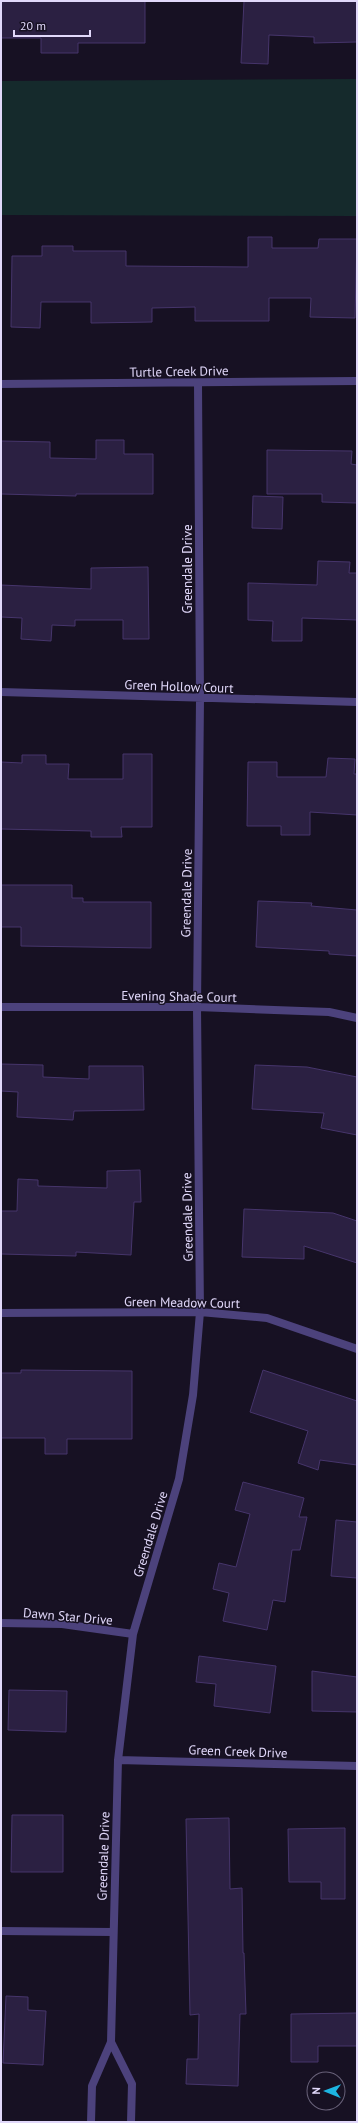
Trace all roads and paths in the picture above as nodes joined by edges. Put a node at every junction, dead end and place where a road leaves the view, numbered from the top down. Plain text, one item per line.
1 (357, 381) edge
2 (198, 383) junction
3 (1, 384) edge
4 (1, 692) edge
5 (200, 699) junction
6 (357, 702) edge
7 (1, 1007) edge
8 (197, 1007) junction
9 (357, 1018) edge
10 (200, 1312) junction
11 (1, 1313) edge
12 (357, 1348) edge
13 (1, 1623) edge
14 (133, 1634) junction
15 (118, 1760) junction
16 (357, 1766) edge
17 (1, 1931) edge
18 (113, 1932) junction
19 (111, 2042) junction
20 (91, 2122) edge
21 (131, 2122) edge

1 - 2 street, Turtle Creek Drive
2 - 3 street, Turtle Creek Drive
2 - 5 street, Greendale Drive
4 - 5 street, Green Hollow Court
5 - 6 street, Green Hollow Court
5 - 8 street, Greendale Drive
7 - 8 street, Evening Shade Court
8 - 9 street, Evening Shade Court
8 - 10 street, Greendale Drive
10 - 11 street, Green Meadow Court
10 - 12 street, Green Meadow Court
10 - 14 street, Greendale Drive
13 - 14 street, Dawn Star Drive
14 - 15 street, Greendale Drive
15 - 16 street, Green Creek Drive
15 - 18 street, Greendale Drive
17 - 18 street
18 - 19 street, Greendale Drive
19 - 20 street, Greendale Drive
19 - 21 street, Greendale Drive

